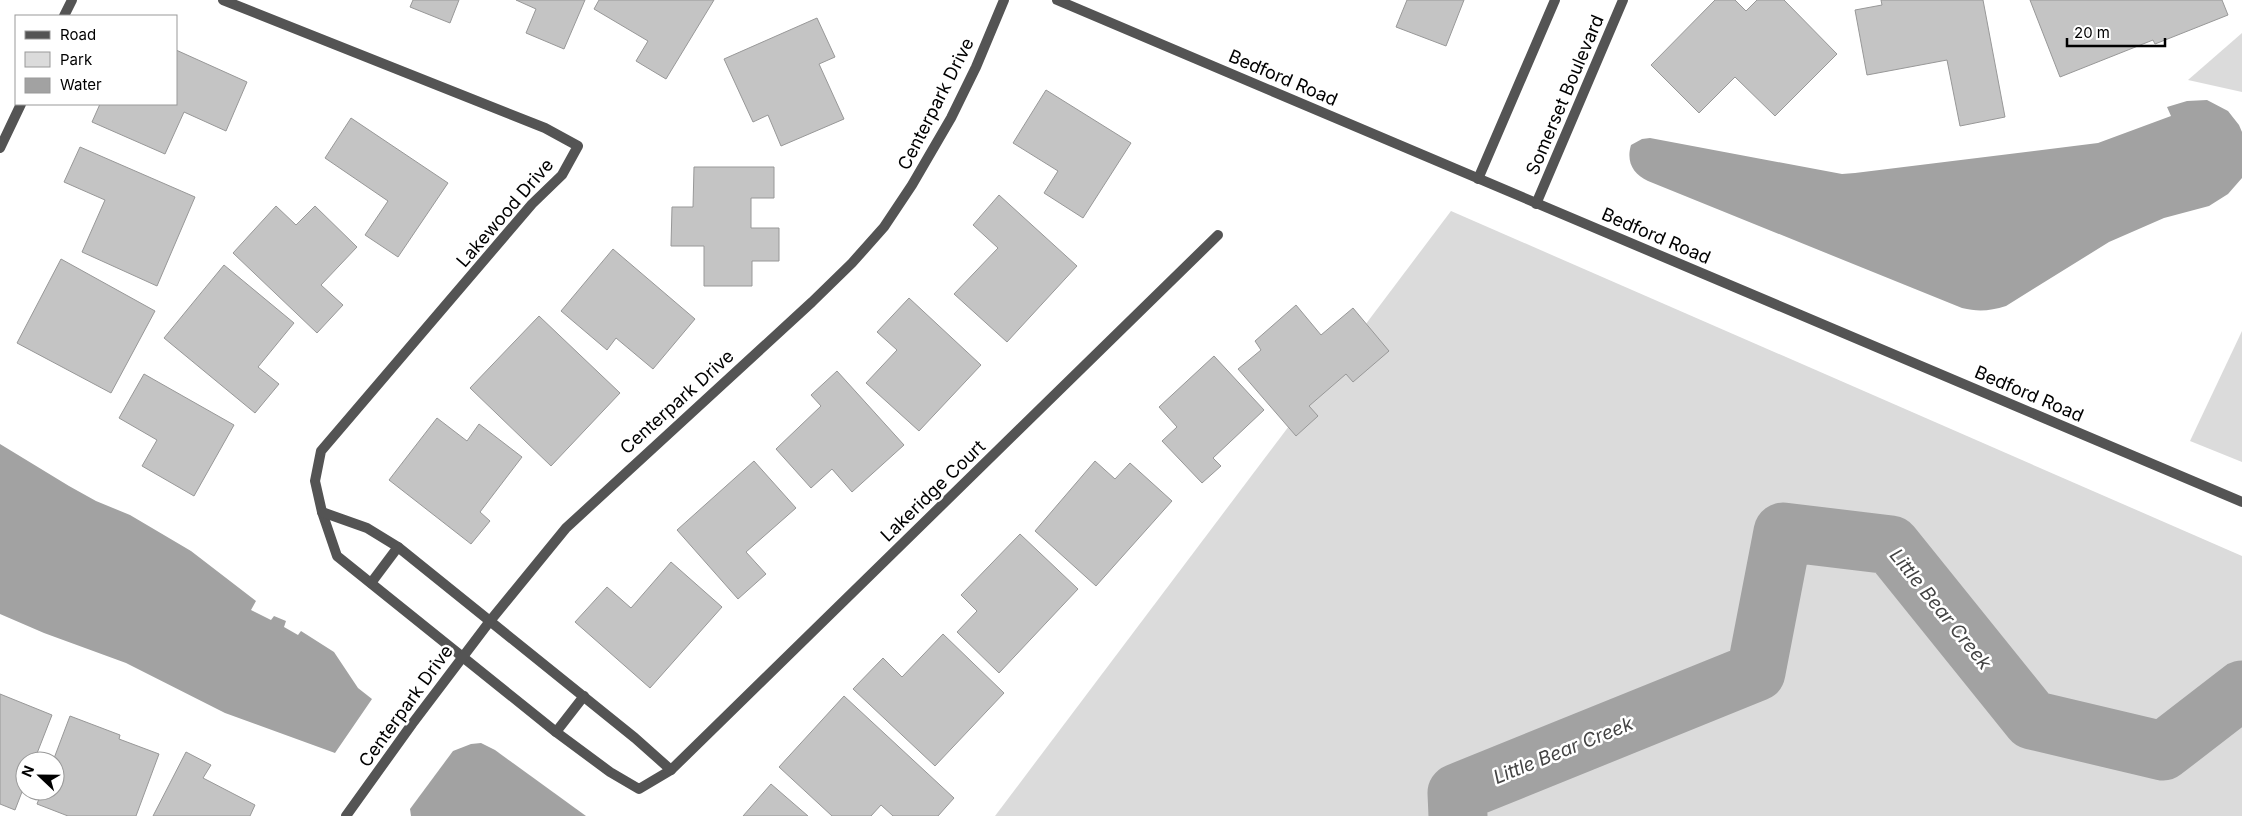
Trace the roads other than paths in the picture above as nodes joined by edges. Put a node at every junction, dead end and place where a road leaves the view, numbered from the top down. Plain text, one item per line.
1 (72, 0) edge
2 (223, 0) edge
3 (1004, 0) edge
4 (1057, 0) edge
5 (1555, 0) edge
6 (1623, 0) edge
7 (64, 15) edge
8 (22, 105) edge
9 (0, 148) edge
10 (1478, 179) junction
11 (1536, 204) junction
12 (1218, 235) dead end
13 (2242, 502) edge
14 (322, 512) junction
15 (398, 547) junction
16 (371, 583) junction
17 (490, 621) junction
18 (462, 658) junction
19 (584, 696) junction
20 (556, 732) junction
21 (671, 770) junction
22 (346, 816) edge

1 - 7 street
2 - 14 street, Lakewood Drive
3 - 17 street, Centerpark Drive
4 - 10 street, Bedford Road
5 - 10 street
6 - 11 street, Somerset Boulevard
8 - 9 street
10 - 11 street, Bedford Road
11 - 13 street, Bedford Road
12 - 21 street, Lakeridge Court
14 - 15 street
14 - 16 street, Lakewood Drive
15 - 16 street
15 - 17 street
16 - 18 street, Lakewood Drive
17 - 18 street, Centerpark Drive
17 - 19 street
18 - 20 street, Lakeridge Court
18 - 22 street, Centerpark Drive
19 - 20 street
19 - 21 street
20 - 21 street, Lakeridge Court

